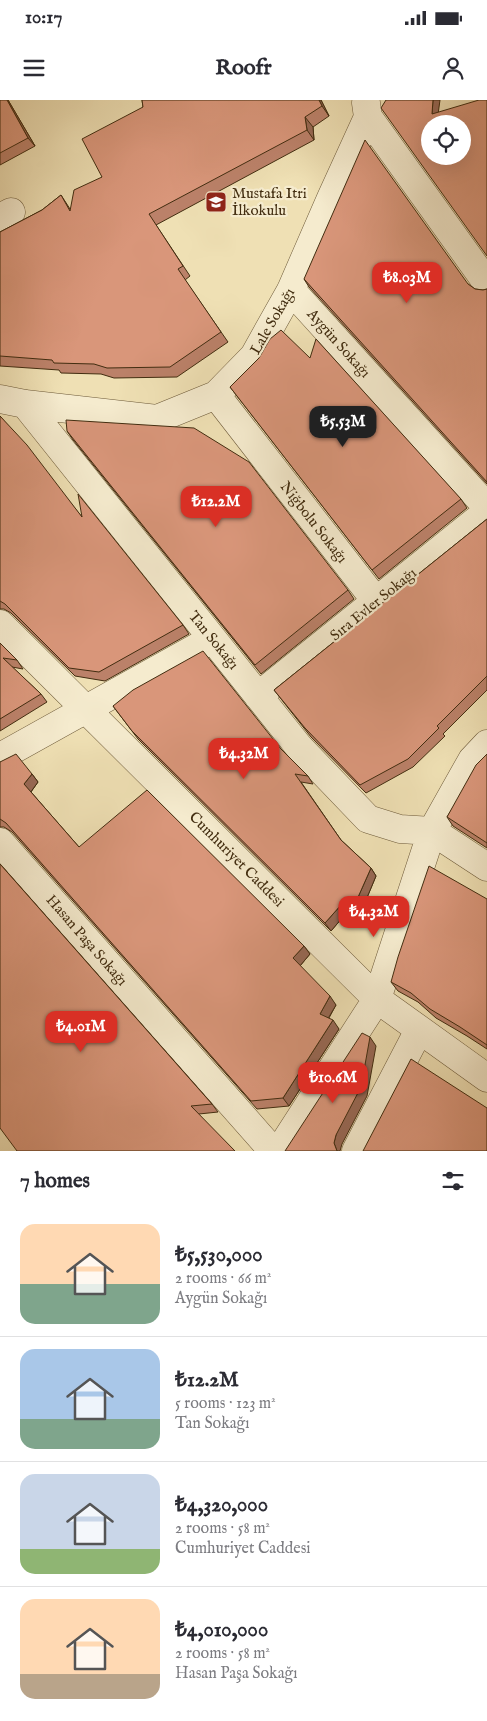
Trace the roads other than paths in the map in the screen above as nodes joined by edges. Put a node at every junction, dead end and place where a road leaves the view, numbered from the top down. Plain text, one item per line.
1 (367, 109) edge
2 (487, 283) edge
3 (291, 290) junction
4 (216, 395) junction
5 (12, 402) edge
6 (487, 507) edge
7 (487, 512) edge
8 (376, 601) junction
9 (0, 624) edge
10 (212, 639) junction
11 (258, 696) junction
12 (86, 708) junction
13 (487, 744) edge
14 (0, 756) edge
15 (432, 831) junction
16 (0, 842) edge
17 (487, 867) edge
18 (377, 999) junction
19 (419, 1030) junction
20 (487, 1078) edge
21 (273, 1151) edge
22 (279, 1151) edge
23 (356, 1151) edge

1 - 2 street
1 - 3 street, Lale Sokağı
3 - 4 street, Lale Sokağı
3 - 6 street, Aygün Sokağı
4 - 5 street, Lale Sokağı
4 - 8 street, Niğbolu Sokağı
5 - 10 street, Tan Sokağı
7 - 8 street, Sıra Evler Sokağı
8 - 11 street, Sıra Evler Sokağı
9 - 12 street, Cumhuriyet Caddesi
10 - 11 street, Tan Sokağı
10 - 12 street
11 - 15 street, Tan Sokağı
12 - 14 street
12 - 18 street, Cumhuriyet Caddesi
13 - 15 street
15 - 17 street
15 - 18 street
16 - 21 street, Hasan Paşa Sokağı
18 - 19 street, Cumhuriyet Caddesi
18 - 22 street
19 - 20 street, Cumhuriyet Caddesi
19 - 23 street

